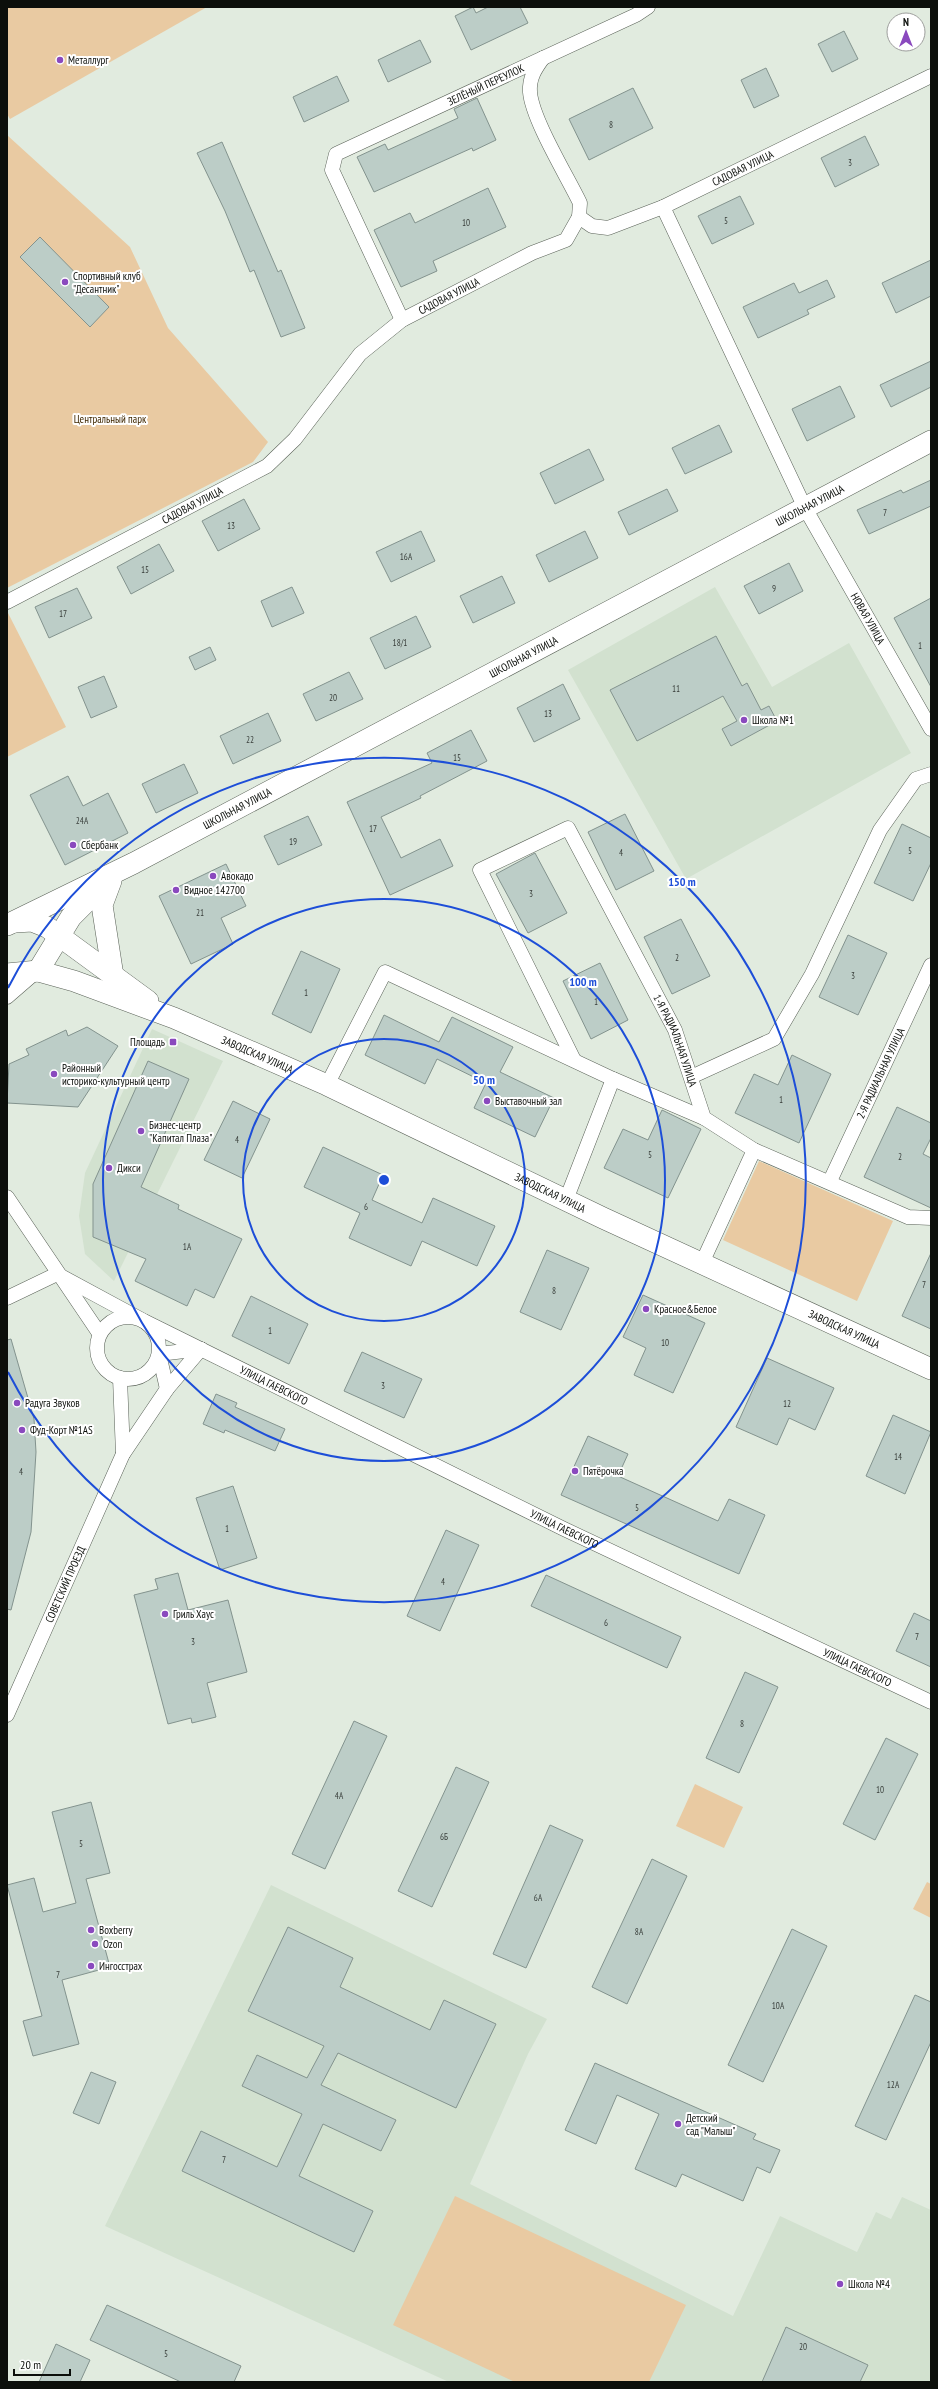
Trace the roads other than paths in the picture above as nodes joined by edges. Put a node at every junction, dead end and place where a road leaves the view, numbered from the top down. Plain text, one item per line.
1 (648, 7) edge
2 (544, 56) junction
3 (931, 76) edge
4 (663, 207) junction
5 (579, 217) junction
6 (402, 320) junction
7 (931, 441) edge
8 (805, 508) junction
9 (7, 602) edge
10 (931, 729) edge
11 (931, 774) edge
12 (115, 873) junction
13 (10, 926) edge
14 (58, 937) junction
15 (931, 965) edge
16 (18, 970) edge
17 (113, 976) junction
18 (7, 997) edge
19 (170, 1016) junction
20 (574, 1060) junction
21 (691, 1077) junction
22 (613, 1079) junction
23 (327, 1084) junction
24 (704, 1118) junction
25 (754, 1150) junction
26 (830, 1181) junction
27 (7, 1197) edge
28 (566, 1200) junction
29 (931, 1218) edge
30 (702, 1263) junction
31 (57, 1274) junction
32 (7, 1298) edge
33 (144, 1321) junction
34 (99, 1333) junction
35 (201, 1349) junction
36 (158, 1354) junction
37 (931, 1369) edge
38 (120, 1378) junction
39 (167, 1388) junction
40 (123, 1454) junction
41 (931, 1702) edge
42 (7, 1715) edge

1 - 2 street, ЗЕЛЁНЫЙ ПЕРЕУЛОК
2 - 5 street
2 - 6 street, ЗЕЛЁНЫЙ ПЕРЕУЛОК
3 - 4 street, САДОВАЯ УЛИЦА
4 - 5 street, САДОВАЯ УЛИЦА
4 - 8 street, НОВАЯ УЛИЦА
5 - 6 street, САДОВАЯ УЛИЦА
6 - 9 street, САДОВАЯ УЛИЦА
7 - 8 street, ШКОЛЬНАЯ УЛИЦА
8 - 10 street, НОВАЯ УЛИЦА
8 - 12 street, ШКОЛЬНАЯ УЛИЦА
11 - 21 street
12 - 13 street, ШКОЛЬНАЯ УЛИЦА
12 - 14 street
12 - 17 street
13 - 14 street
14 - 16 street
14 - 17 street
15 - 26 street, 2-Я РАДИАЛЬНАЯ УЛИЦА
16 - 18 street
16 - 19 street
17 - 19 street
19 - 23 street, ЗАВОДСКАЯ УЛИЦА
20 - 21 street, 1-Я РАДИАЛЬНАЯ УЛИЦА
20 - 22 street
20 - 23 street
21 - 24 street, 1-Я РАДИАЛЬНАЯ УЛИЦА
22 - 24 street
22 - 28 street
23 - 28 street, ЗАВОДСКАЯ УЛИЦА
24 - 25 street
25 - 26 street
25 - 30 street
26 - 29 street
27 - 31 street, УЛИЦА ГАЕВСКОГО
28 - 30 street, ЗАВОДСКАЯ УЛИЦА
30 - 37 street, ЗАВОДСКАЯ УЛИЦА
31 - 32 street
31 - 33 street, УЛИЦА ГАЕВСКОГО
31 - 34 street, УЛИЦА ГАЕВСКОГО
33 - 34 street
33 - 35 street, УЛИЦА ГАЕВСКОГО
33 - 36 street
34 - 38 street
35 - 36 street
35 - 39 street, СОВЕТСКИЙ ПРОЕЗД
35 - 41 street, УЛИЦА ГАЕВСКОГО
36 - 38 street
36 - 39 street
38 - 40 street, СОВЕТСКИЙ ПРОЕЗД
39 - 40 street, СОВЕТСКИЙ ПРОЕЗД
40 - 42 street, СОВЕТСКИЙ ПРОЕЗД

